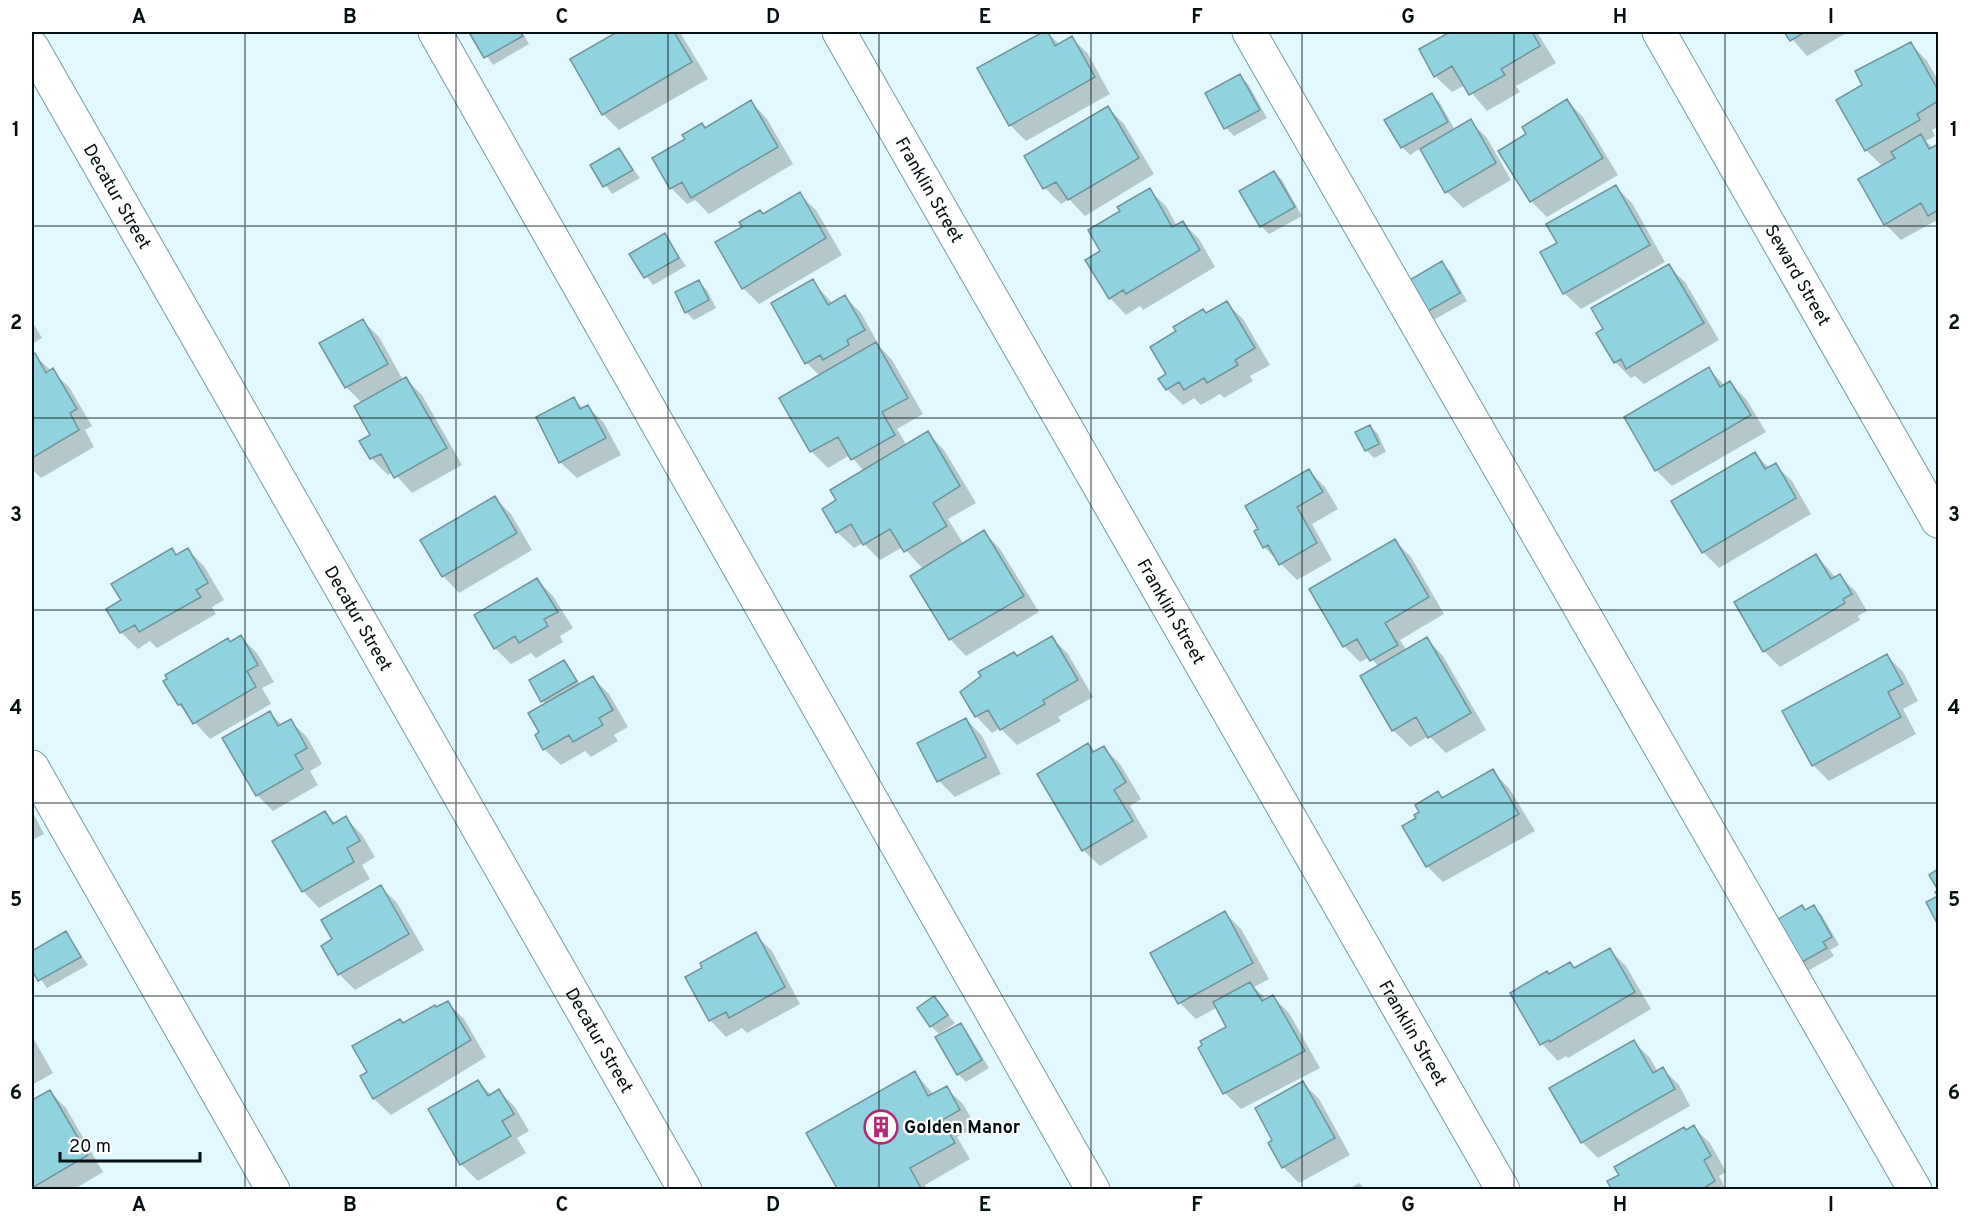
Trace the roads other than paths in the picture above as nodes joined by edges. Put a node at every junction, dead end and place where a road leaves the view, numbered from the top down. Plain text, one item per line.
1 (435, 32) edge
2 (839, 32) edge
3 (1249, 32) edge
4 (1659, 32) edge
5 (32, 47) edge
6 (1938, 521) edge
7 (32, 767) edge
8 (273, 1190) edge
9 (685, 1190) edge
10 (1093, 1190) edge
11 (1503, 1190) edge
12 (1915, 1190) edge

1 - 10 street
2 - 11 street, Franklin Street
3 - 12 street
4 - 6 street, Seward Street
5 - 9 street, Decatur Street
7 - 8 street

